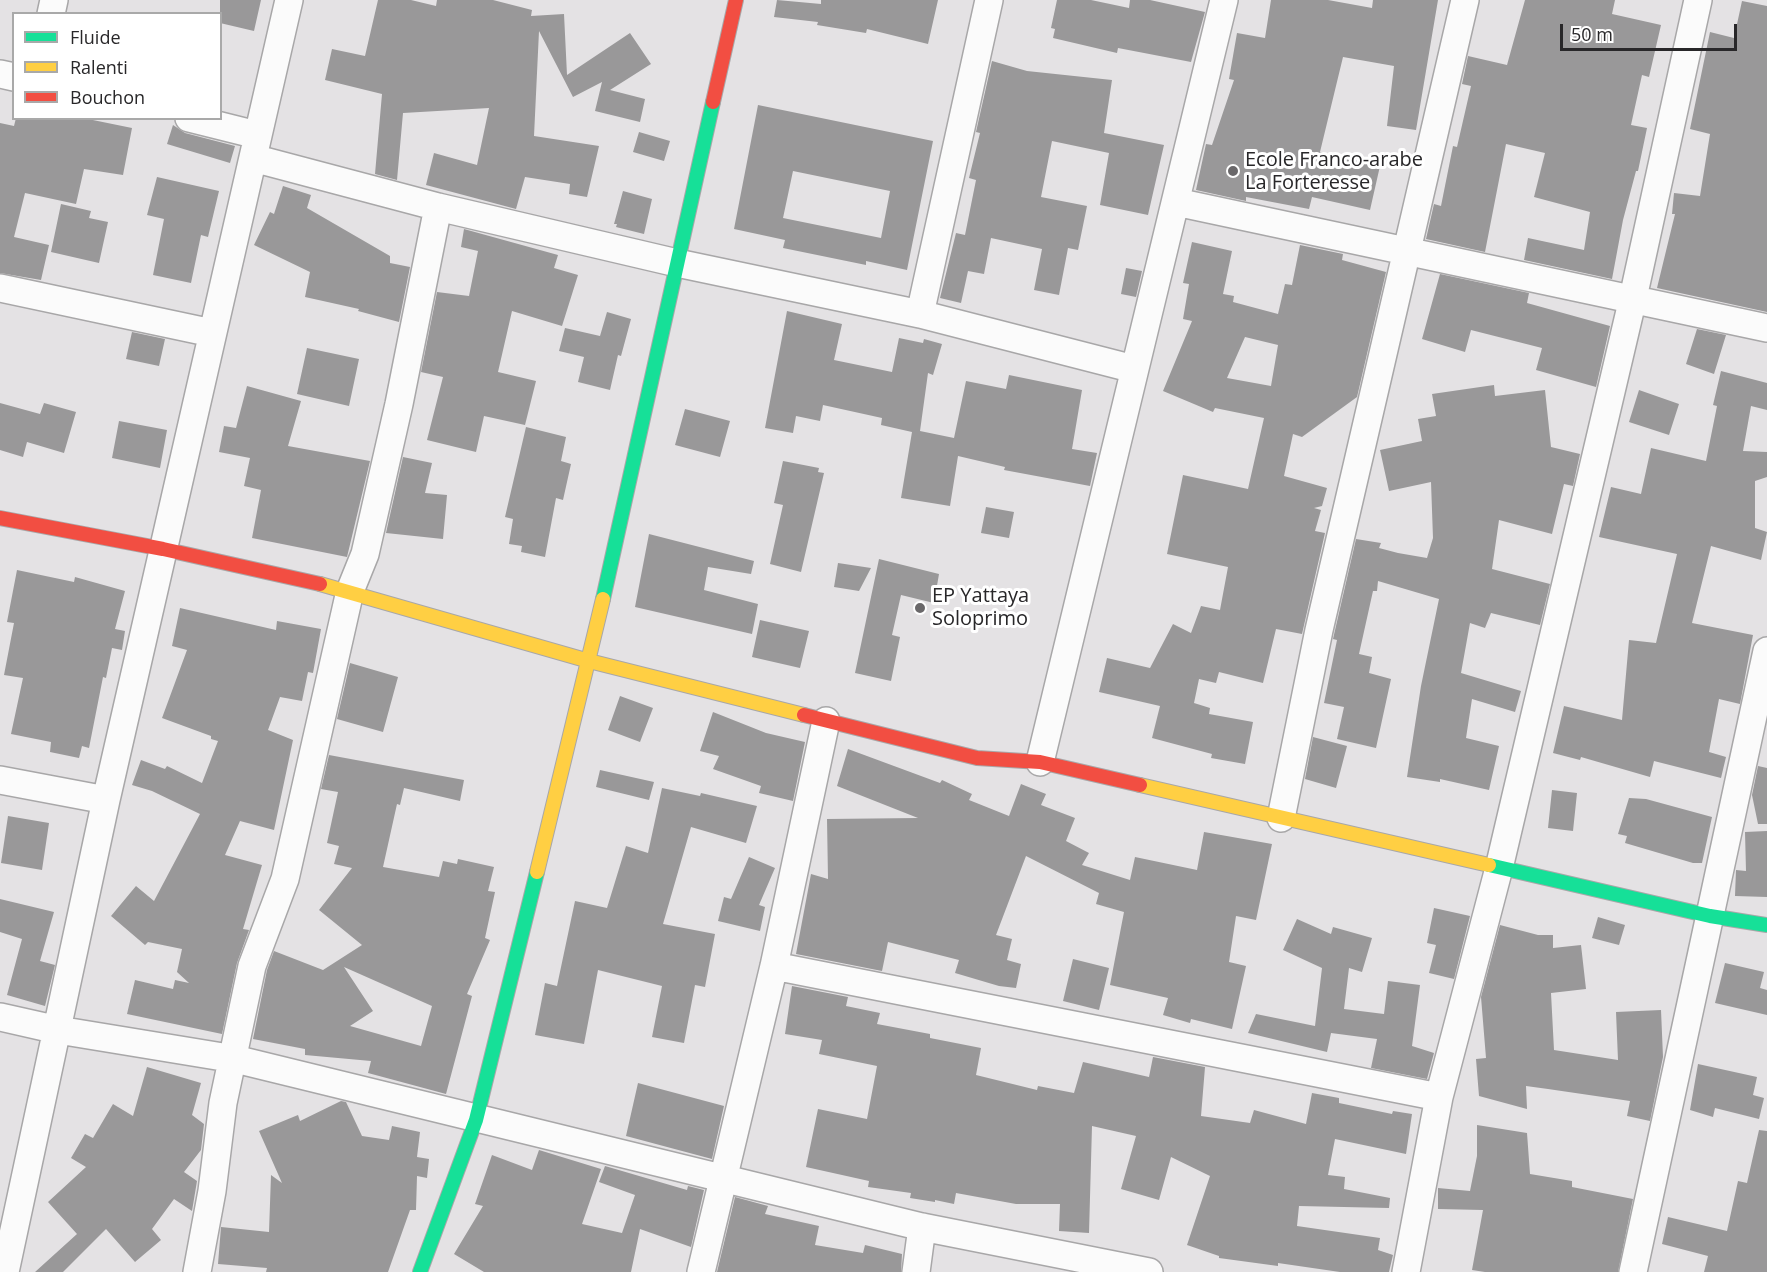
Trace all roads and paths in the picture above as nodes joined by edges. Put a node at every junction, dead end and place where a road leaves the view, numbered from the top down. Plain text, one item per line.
1 (289, 0) edge
2 (736, 0) edge
3 (989, 0) edge
4 (1224, 0) edge
5 (1466, 0) edge
6 (1698, 0) edge
7 (194, 120) edge
8 (255, 146) junction
9 (1176, 202) junction
10 (438, 207) junction
11 (1408, 251) junction
12 (677, 263) junction
13 (0, 288) edge
14 (1633, 298) junction
15 (920, 314) junction
16 (1767, 328) edge
17 (212, 333) junction
18 (1134, 369) junction
19 (0, 518) edge
20 (163, 549) junction
21 (350, 591) junction
22 (1767, 651) edge
23 (589, 661) junction
24 (826, 721) junction
25 (1040, 762) junction
26 (0, 780) edge
27 (106, 800) junction
28 (1281, 818) junction
29 (1499, 868) junction
30 (1710, 916) junction
31 (1767, 925) edge
32 (774, 966) junction
33 (0, 1017) edge
34 (58, 1030) junction
35 (235, 1059) junction
36 (1439, 1097) junction
37 (476, 1120) junction
38 (725, 1180) junction
39 (922, 1227) junction
40 (4, 1272) edge
41 (197, 1272) edge
42 (420, 1272) edge
43 (701, 1272) edge
44 (916, 1272) edge
45 (1149, 1272) edge
46 (1406, 1272) edge
47 (1633, 1272) edge

1 - 8 street
2 - 12 street
3 - 15 street
4 - 9 street
5 - 11 street
6 - 14 street
7 - 8 street
8 - 10 street
8 - 17 street
9 - 11 street
9 - 18 street
10 - 12 street
10 - 21 street
11 - 14 street
11 - 28 street
12 - 15 street
12 - 23 street
13 - 17 street
14 - 16 street
14 - 29 street
15 - 18 street
17 - 20 street
18 - 25 street
19 - 20 street
20 - 21 street
20 - 27 street
21 - 23 street
21 - 35 street
22 - 30 street
23 - 24 street
23 - 37 street
24 - 25 street
24 - 32 street
25 - 28 street
26 - 27 street
27 - 34 street
28 - 29 street
29 - 30 street
29 - 36 street
30 - 31 street
30 - 47 street
32 - 36 street
32 - 38 street
33 - 34 street
34 - 35 street
34 - 40 street
35 - 37 street
35 - 41 street
36 - 46 street
37 - 38 street
37 - 42 street
38 - 39 street
38 - 43 street
39 - 44 street
39 - 45 street

